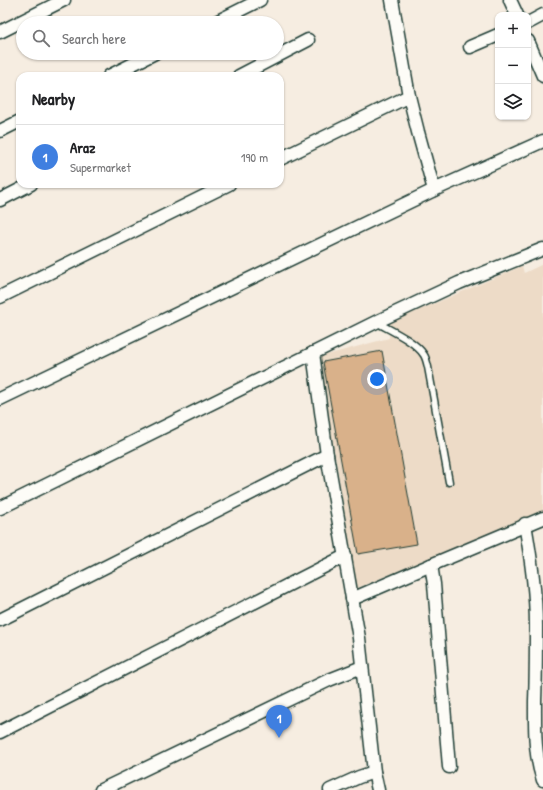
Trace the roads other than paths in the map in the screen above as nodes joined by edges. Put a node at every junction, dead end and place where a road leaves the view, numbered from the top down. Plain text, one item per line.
1 (64, 0) edge
2 (260, 0) edge
3 (392, 0) edge
4 (510, 0) edge
5 (516, 12) edge
6 (543, 15) edge
7 (32, 16) edge
8 (228, 16) edge
9 (531, 21) edge
10 (16, 24) edge
11 (0, 32) edge
12 (495, 36) edge
13 (308, 40) dead end
14 (470, 47) dead end
15 (531, 48) edge
16 (284, 53) edge
17 (141, 60) edge
18 (270, 60) edge
19 (117, 72) edge
20 (247, 72) edge
21 (543, 76) edge
22 (408, 96) junction
23 (16, 123) edge
24 (0, 131) edge
25 (543, 141) edge
26 (284, 157) edge
27 (23, 188) edge
28 (221, 188) edge
29 (434, 190) junction
30 (0, 200) edge
31 (543, 249) edge
32 (0, 297) edge
33 (376, 322) junction
34 (313, 353) junction
35 (0, 399) edge
36 (327, 455) junction
37 (449, 482) dead end
38 (0, 508) edge
39 (543, 518) edge
40 (525, 524) junction
41 (345, 556) junction
42 (430, 565) junction
43 (352, 600) junction
44 (0, 620) edge
45 (362, 667) junction
46 (0, 732) edge
47 (450, 767) dead end
48 (374, 772) junction
49 (543, 780) edge
50 (100, 790) edge
51 (330, 790) edge
52 (378, 790) edge

1 - 7 street
2 - 8 street
3 - 22 street
4 - 5 street
6 - 9 street
10 - 11 street
12 - 14 street
13 - 16 street
15 - 21 street
17 - 19 street
18 - 20 street
22 - 26 street
22 - 29 street
23 - 24 street
25 - 29 street
27 - 30 street
28 - 32 street
29 - 35 street
31 - 33 street
33 - 34 street
33 - 37 lane
34 - 36 street
34 - 38 street
36 - 41 street
36 - 44 street
39 - 40 street
40 - 42 street
40 - 49 street
41 - 43 street
41 - 46 street
42 - 43 street
42 - 47 street
43 - 45 street
45 - 48 street
45 - 50 street
48 - 51 street
48 - 52 street

